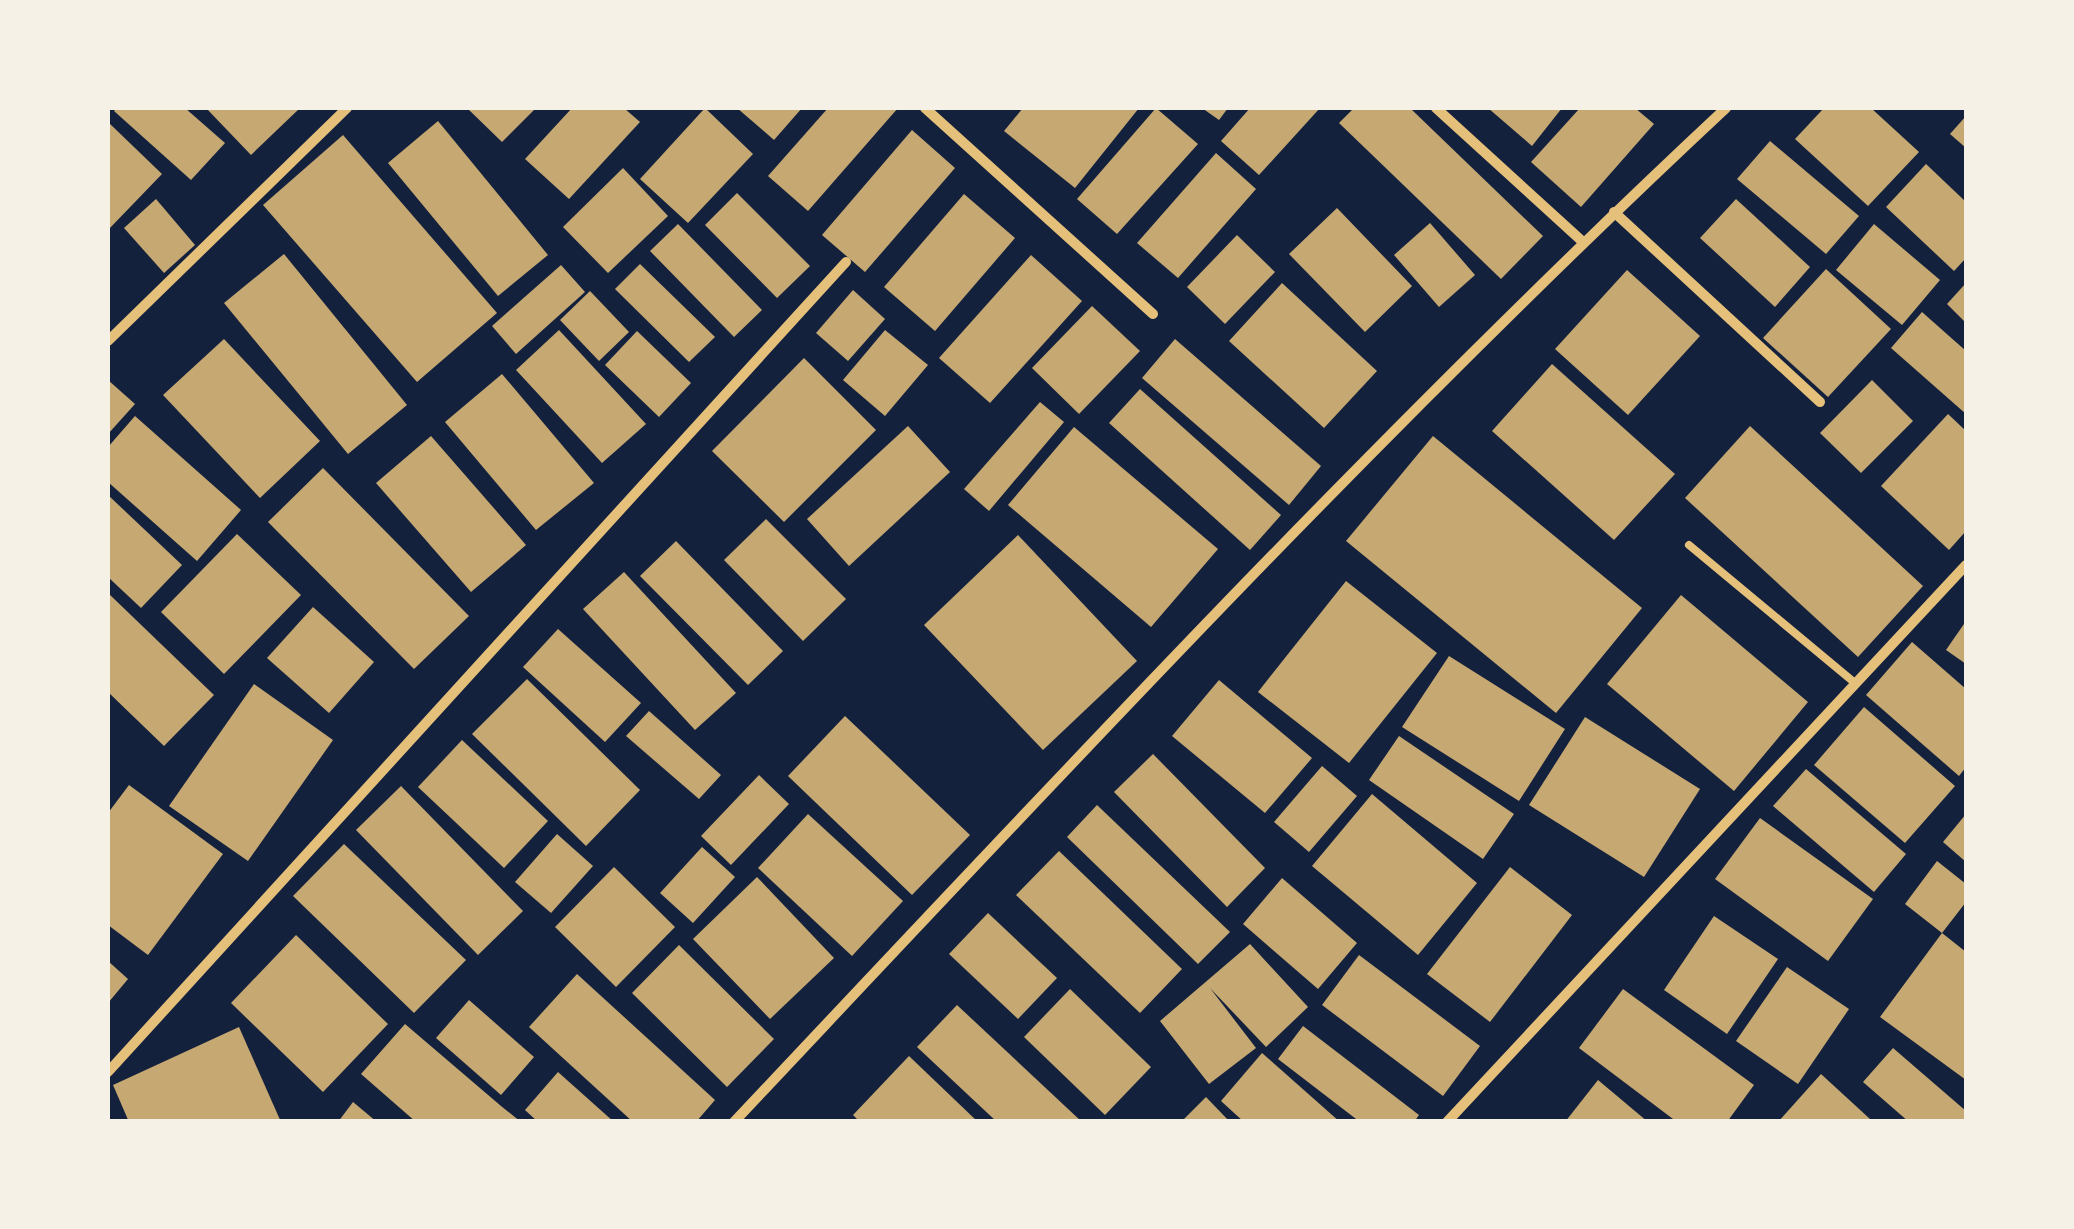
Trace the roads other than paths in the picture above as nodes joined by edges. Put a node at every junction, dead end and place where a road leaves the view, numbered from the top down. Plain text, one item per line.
1 (346, 108) edge
2 (925, 108) edge
3 (1436, 108) edge
4 (1726, 108) edge
5 (1614, 212) junction
6 (1583, 242) junction
7 (846, 262) dead end
8 (1152, 314) dead end
9 (108, 341) edge
10 (1820, 402) dead end
11 (1689, 545) dead end
12 (1966, 564) edge
13 (1855, 683) junction
14 (108, 1072) edge
15 (734, 1122) edge
16 (1447, 1122) edge

1 - 9 street
2 - 8 street
3 - 6 street
4 - 5 street
5 - 6 street
5 - 10 street
6 - 15 street
7 - 14 street
11 - 13 lane
12 - 13 street
13 - 16 street

